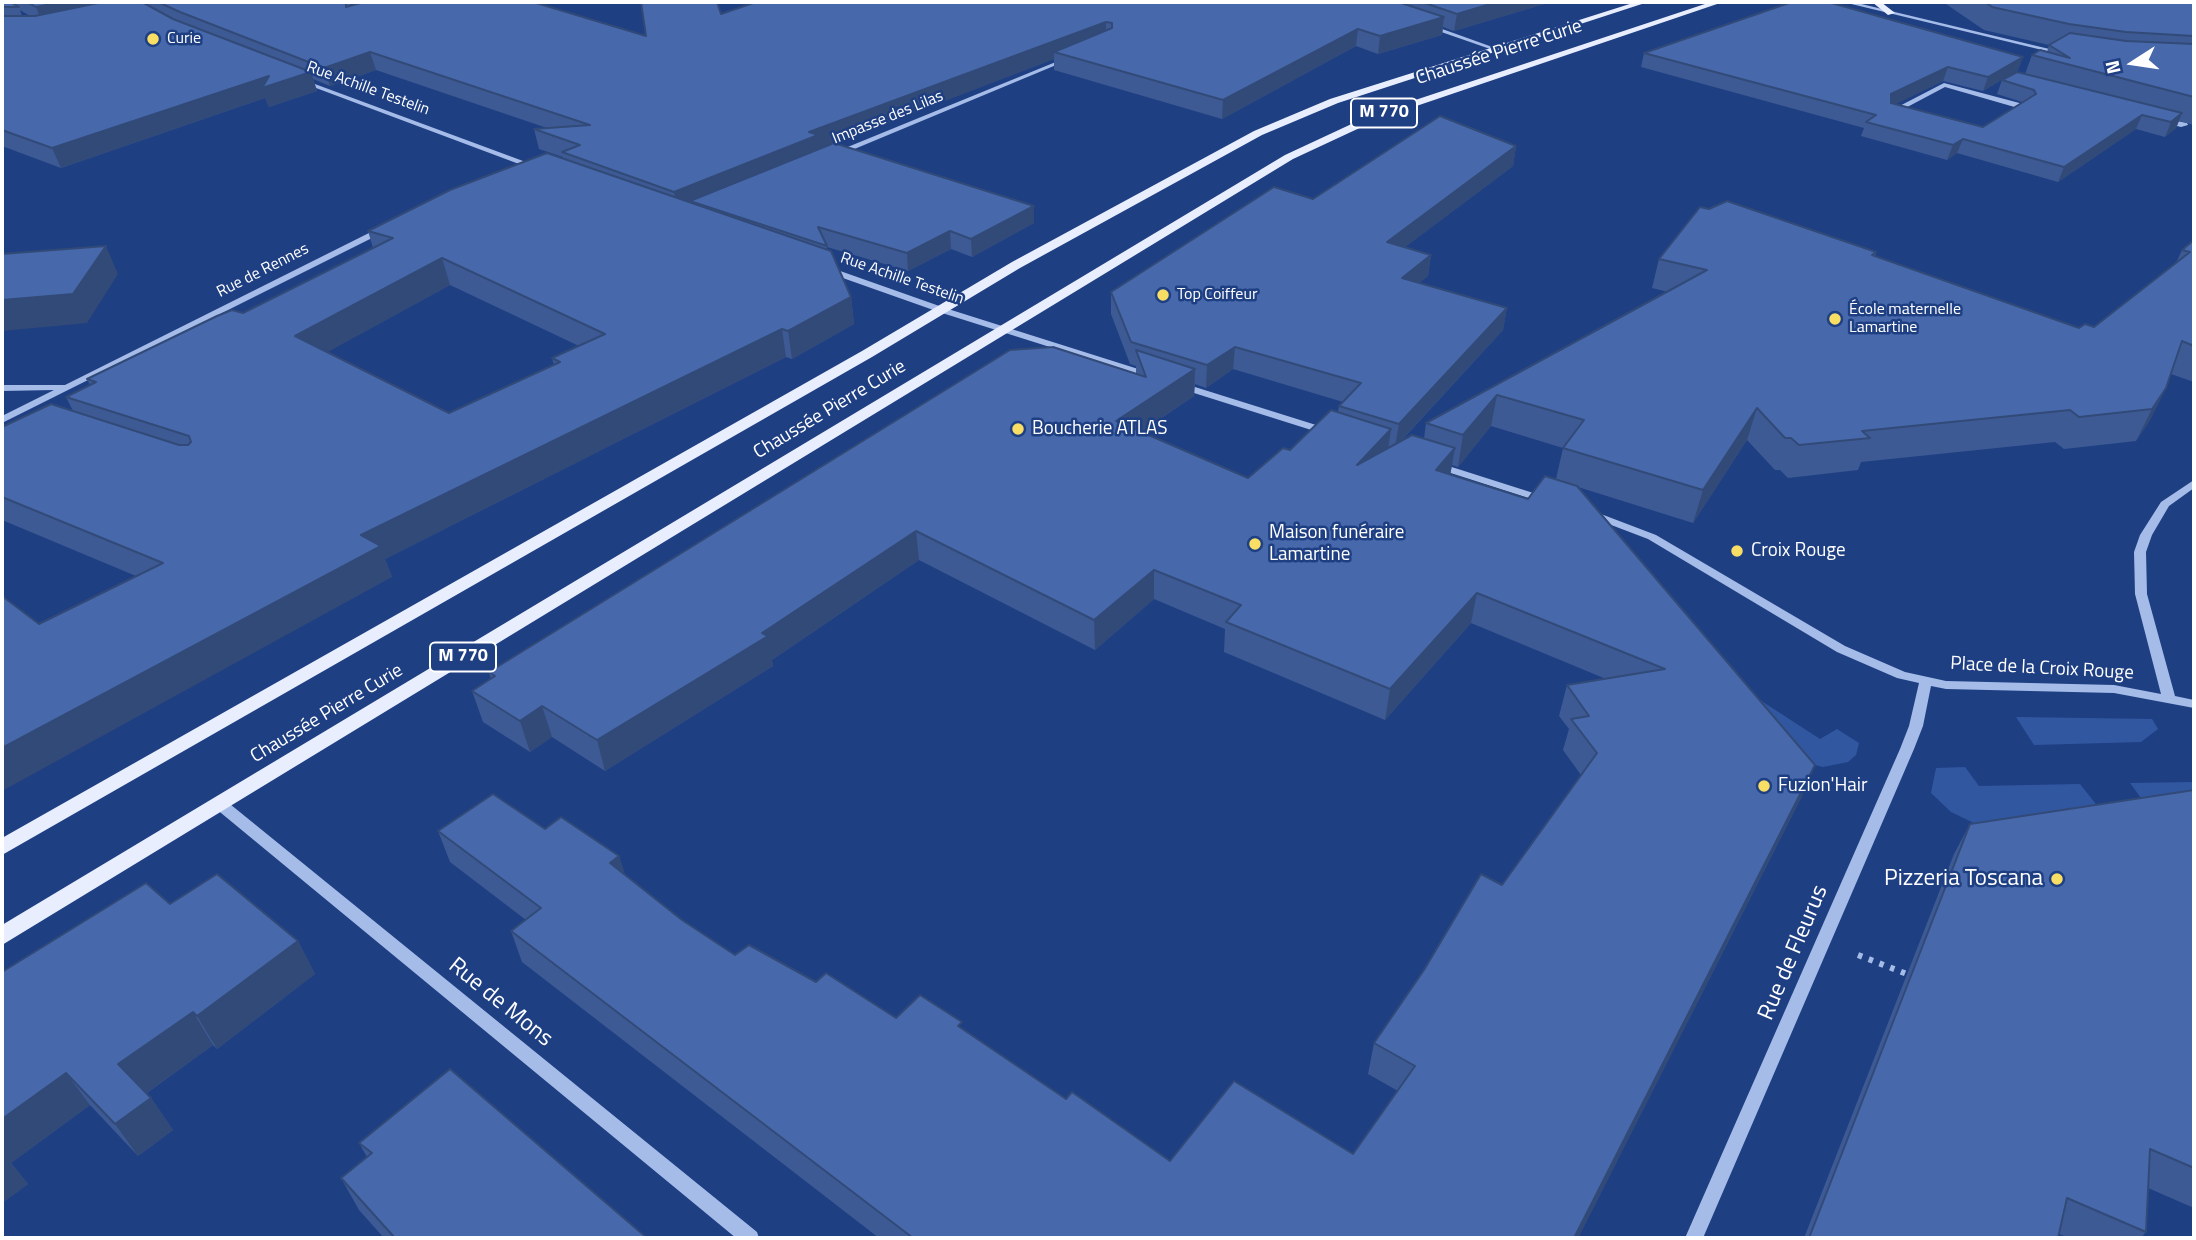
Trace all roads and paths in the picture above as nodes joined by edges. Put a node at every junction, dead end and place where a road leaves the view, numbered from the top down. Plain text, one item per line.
1 (1644, 2) edge
2 (1719, 2) edge
3 (1846, 2) edge
4 (1876, 2) edge
5 (1891, 13) junction
6 (1420, 23) edge
7 (1495, 49) junction
8 (2059, 52) junction
9 (1082, 53) edge
10 (2073, 54) edge
11 (2047, 60) edge
12 (293, 78) edge
13 (1993, 91) edge
14 (1984, 96) junction
15 (2158, 119) edge
16 (2184, 125) edge
17 (828, 157) edge
18 (522, 162) junction
19 (504, 170) edge
20 (548, 171) edge
21 (388, 227) edge
22 (813, 265) edge
23 (942, 310) junction
24 (1006, 331) junction
25 (67, 387) junction
26 (2, 388) edge
27 (19, 411) junction
28 (31, 416) edge
29 (2, 420) edge
30 (1334, 433) edge
31 (1426, 462) edge
32 (2194, 483) edge
33 (1559, 504) edge
34 (1572, 508) edge
35 (1926, 681) junction
36 (2169, 698) junction
37 (2194, 704) edge
38 (220, 804) junction
39 (2, 847) edge
40 (2, 936) edge
41 (1824, 942) junction
42 (1921, 979) edge
43 (750, 1238) edge
44 (1694, 1238) edge

1 - 7 main road, Chaussée Pierre Curie / M 770
2 - 24 main road, Chaussée Pierre Curie / M 770
3 - 5 street
4 - 5 main road
5 - 8 street
6 - 7 street
7 - 23 main road, Chaussée Pierre Curie / M 770
8 - 10 street
8 - 11 street
9 - 17 street, Impasse des Lilas
12 - 18 street, Rue Achille Testelin
13 - 14 street
14 - 14 street
15 - 16 street
18 - 19 street
18 - 20 street, Rue Achille Testelin
21 - 25 street, Rue de Rennes
22 - 23 street, Rue Achille Testelin
23 - 24 street, Rue Achille Testelin
23 - 39 main road, Chaussée Pierre Curie / M 770
24 - 30 street, Rue Achille Testelin
24 - 38 main road, Chaussée Pierre Curie / M 770
25 - 26 street
25 - 27 street, Rue de Rennes
27 - 28 street
27 - 29 street, Rue de Rennes
31 - 33 street
32 - 36 street, Place de la Croix Rouge
34 - 35 street, Place de la Croix Rouge
35 - 36 street, Place de la Croix Rouge
35 - 41 street, Rue de Fleurus
36 - 37 street
38 - 40 main road, Chaussée Pierre Curie / M 770
38 - 43 street, Rue de Mons
41 - 42 path
41 - 44 street, Rue de Fleurus

